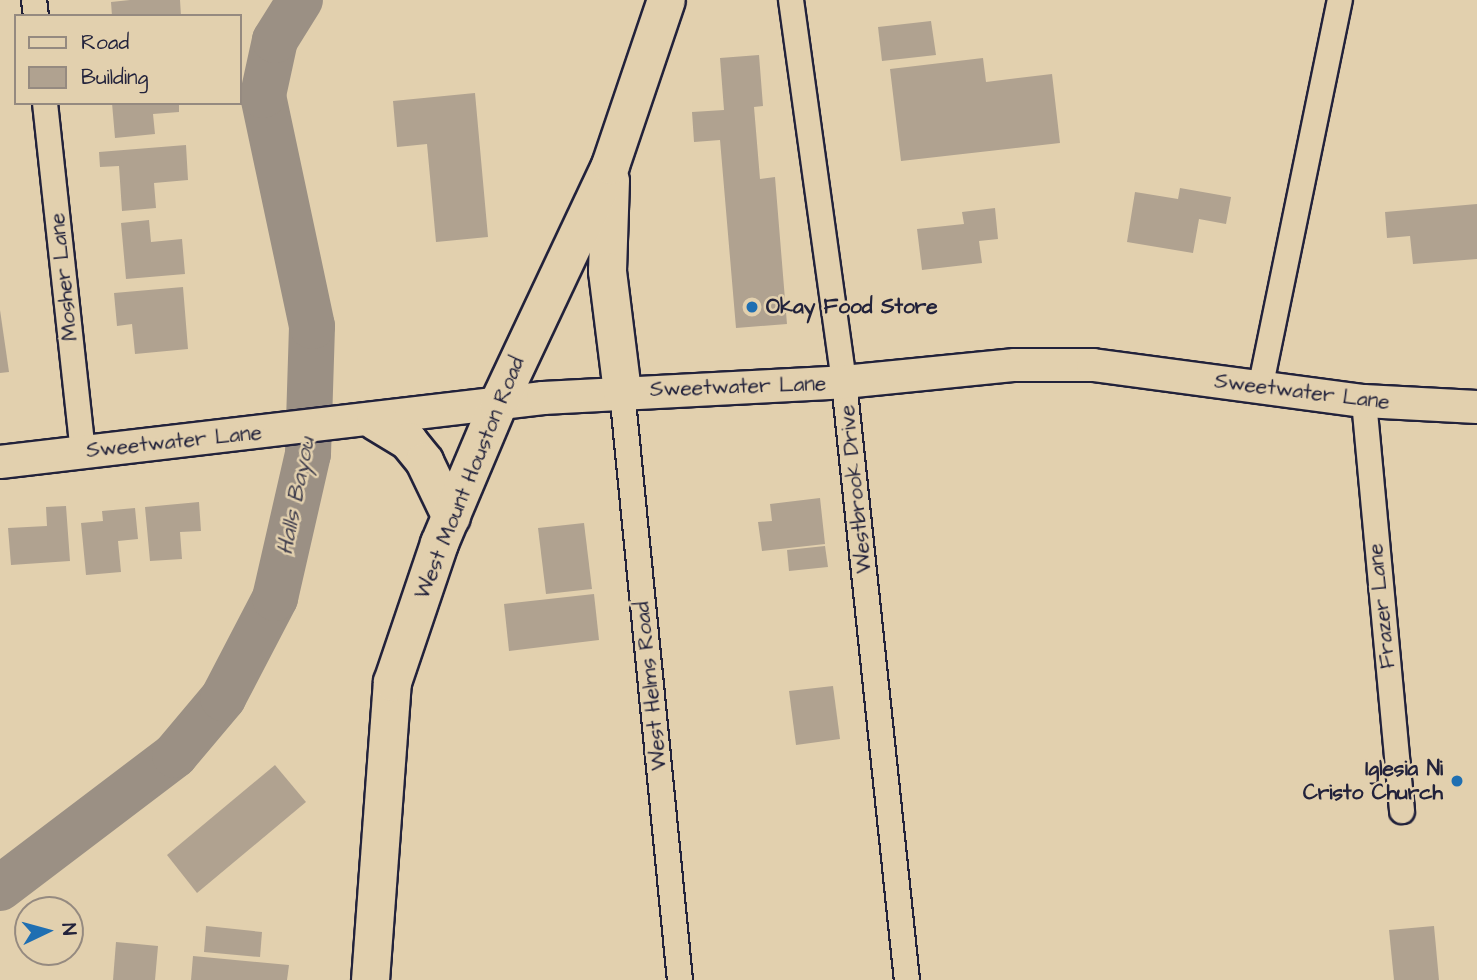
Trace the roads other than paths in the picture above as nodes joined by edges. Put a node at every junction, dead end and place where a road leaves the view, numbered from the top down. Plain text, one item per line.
1 (666, 0) edge
2 (792, 0) edge
3 (1340, 0) edge
4 (45, 105) edge
5 (610, 165) junction
6 (844, 382) junction
7 (1260, 389) junction
8 (622, 391) junction
9 (1364, 401) junction
10 (498, 403) junction
11 (1477, 407) edge
12 (374, 421) junction
13 (83, 452) junction
14 (0, 462) edge
15 (445, 530) junction
16 (1402, 811) dead end
17 (370, 980) edge
18 (680, 980) edge
19 (907, 980) edge

1 - 5 main road, West Mount Houston Road
2 - 6 street, Westbrook Drive
3 - 7 street
4 - 13 street, Mosher Lane
5 - 8 main road
5 - 10 main road, West Mount Houston Road
6 - 7 street, Sweetwater Lane
6 - 8 street, Sweetwater Lane
6 - 19 street, Westbrook Drive
7 - 9 street, Sweetwater Lane
8 - 10 street, Sweetwater Lane
8 - 18 street, West Helms Road
9 - 11 street, Sweetwater Lane
9 - 16 street, Frazer Lane
10 - 12 street, Sweetwater Lane
10 - 15 main road, West Mount Houston Road
12 - 13 street, Sweetwater Lane
12 - 15 main road
13 - 14 street, Sweetwater Lane
15 - 17 main road, West Mount Houston Road

